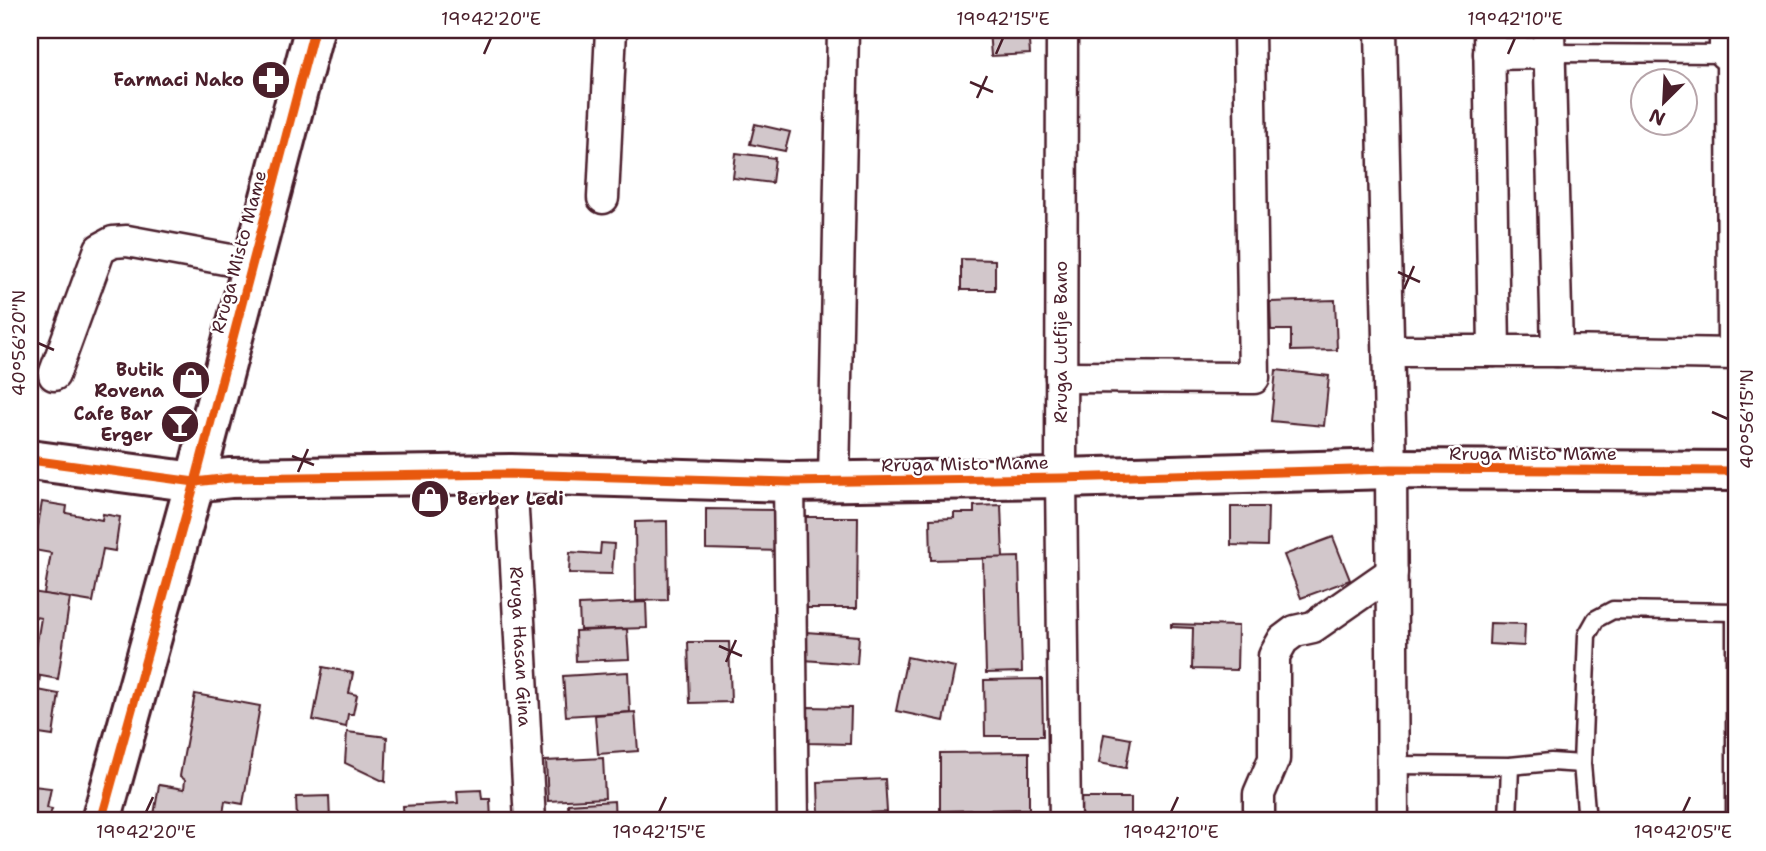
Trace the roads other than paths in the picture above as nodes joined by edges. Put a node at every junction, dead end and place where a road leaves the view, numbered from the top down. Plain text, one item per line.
1 (314, 30) edge
2 (611, 30) edge
3 (843, 30) edge
4 (1062, 30) edge
5 (1249, 30) edge
6 (1381, 30) edge
7 (1549, 41) edge
8 (1489, 42) edge
9 (1725, 42) edge
10 (603, 198) dead end
11 (252, 264) junction
12 (1389, 351) junction
13 (1494, 351) junction
14 (1557, 351) junction
15 (1731, 354) edge
16 (54, 374) dead end
17 (1061, 377) junction
18 (30, 442) edge
19 (30, 460) edge
20 (1391, 469) junction
21 (1736, 471) edge
22 (511, 474) junction
23 (208, 475) junction
24 (1061, 478) junction
25 (834, 481) junction
26 (789, 482) junction
27 (1392, 572) junction
28 (1736, 612) edge
29 (1581, 764) junction
30 (1393, 765) junction
31 (1510, 766) junction
32 (101, 821) edge
33 (530, 821) edge
34 (793, 821) edge
35 (1065, 821) edge
36 (1259, 821) edge
37 (1393, 821) edge
38 (1508, 821) edge
39 (1587, 821) edge
40 (1735, 821) edge

1 - 11 street, Rruga Misto Mame
2 - 10 street
3 - 25 street
4 - 17 street, Rruga Lutfije Bano
5 - 17 street
6 - 12 street
7 - 8 street
7 - 9 lane
7 - 14 street
8 - 13 street
9 - 15 lane
11 - 16 street
11 - 23 street, Rruga Misto Mame
12 - 13 street
12 - 20 street
13 - 14 street
14 - 15 street
17 - 24 street, Rruga Lutfije Bano
18 - 23 street, Rruga Misto Mame
19 - 23 street, Rruga Misto Mame
20 - 21 street, Rruga Misto Mame
20 - 24 street, Rruga Misto Mame
20 - 27 street
22 - 23 street, Rruga Misto Mame
22 - 26 street, Rruga Misto Mame
22 - 33 street, Rruga Hasan Gina
23 - 32 street, Rruga Misto Mame
24 - 25 street, Rruga Misto Mame
24 - 35 street, Rruga Lutfije Bano
25 - 26 street, Rruga Misto Mame
26 - 34 street
27 - 30 street
27 - 36 street
28 - 29 lane
28 - 40 lane
29 - 31 lane
29 - 39 lane
30 - 31 lane
30 - 37 street
31 - 38 lane

